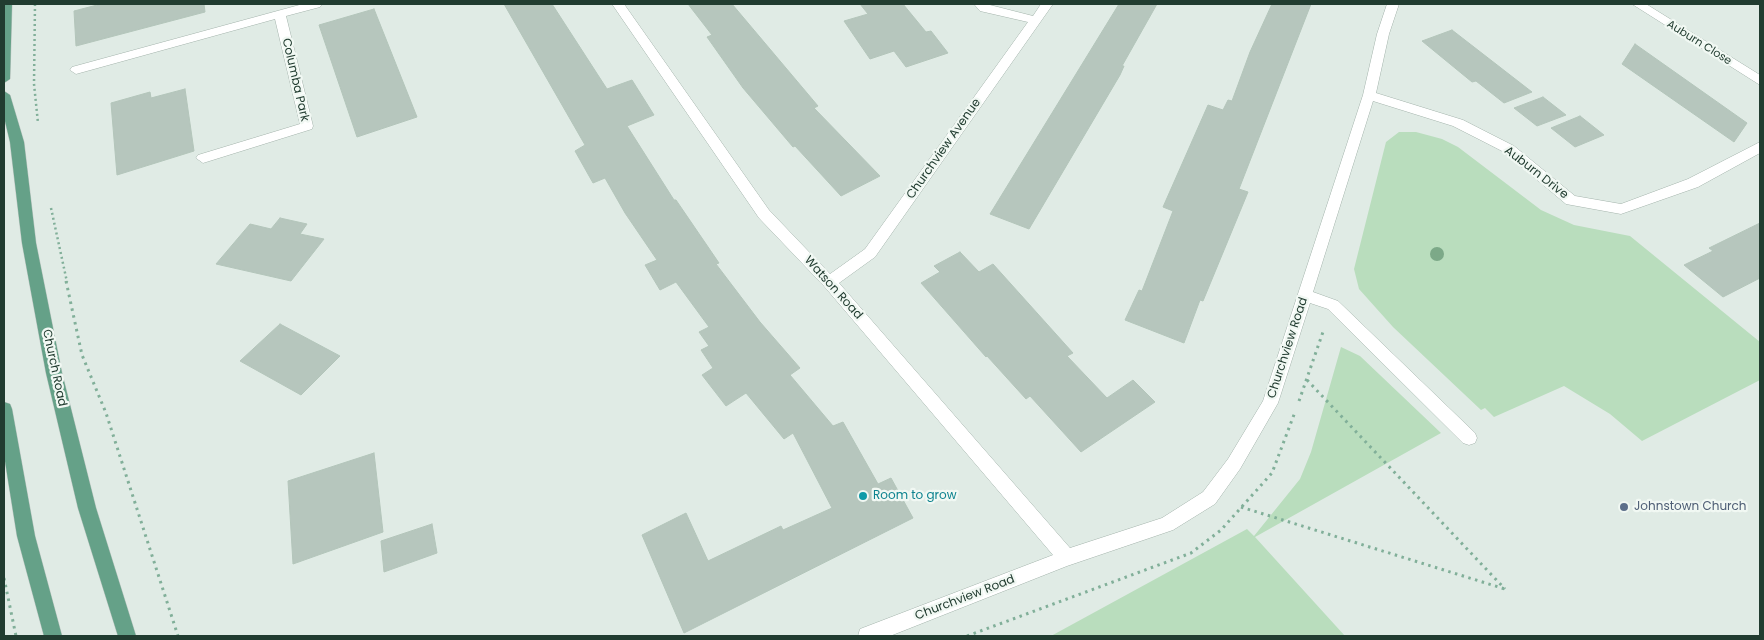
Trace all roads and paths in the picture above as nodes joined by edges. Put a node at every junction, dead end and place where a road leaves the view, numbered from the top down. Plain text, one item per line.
1 (6, 4) edge
2 (35, 4) edge
3 (316, 4) edge
4 (618, 4) edge
5 (980, 4) edge
6 (1047, 4) edge
7 (1394, 4) edge
8 (1638, 4) edge
9 (280, 15) junction
10 (1034, 20) junction
11 (76, 70) dead end
12 (4, 79) edge
13 (1760, 81) edge
14 (4, 95) edge
15 (1368, 95) junction
16 (39, 132) dead end
17 (1760, 147) edge
18 (202, 158) dead end
19 (51, 204) dead end
20 (829, 282) junction
21 (1306, 295) junction
22 (1307, 380) dead end
23 (4, 409) edge
24 (1469, 438) dead end
25 (1241, 507) dead end
26 (1067, 558) junction
27 (4, 578) edge
28 (16, 636) edge
29 (53, 636) edge
30 (127, 636) edge
31 (178, 636) edge
32 (868, 636) edge

1 - 12 main road
2 - 16 path
3 - 9 street
4 - 20 street, Watson Road
5 - 10 street
6 - 10 street, Churchview Avenue
7 - 15 street, Churchview Road
8 - 13 street, Auburn Close
9 - 11 street
9 - 18 street, Columba Park
10 - 20 street, Churchview Avenue
14 - 30 main road, Church Road
15 - 17 street, Auburn Drive
15 - 21 street, Churchview Road
19 - 31 path
20 - 26 street, Watson Road
21 - 24 street
21 - 26 street, Churchview Road
22 - 25 path
23 - 29 main road
26 - 32 street, Churchview Road
27 - 28 path

